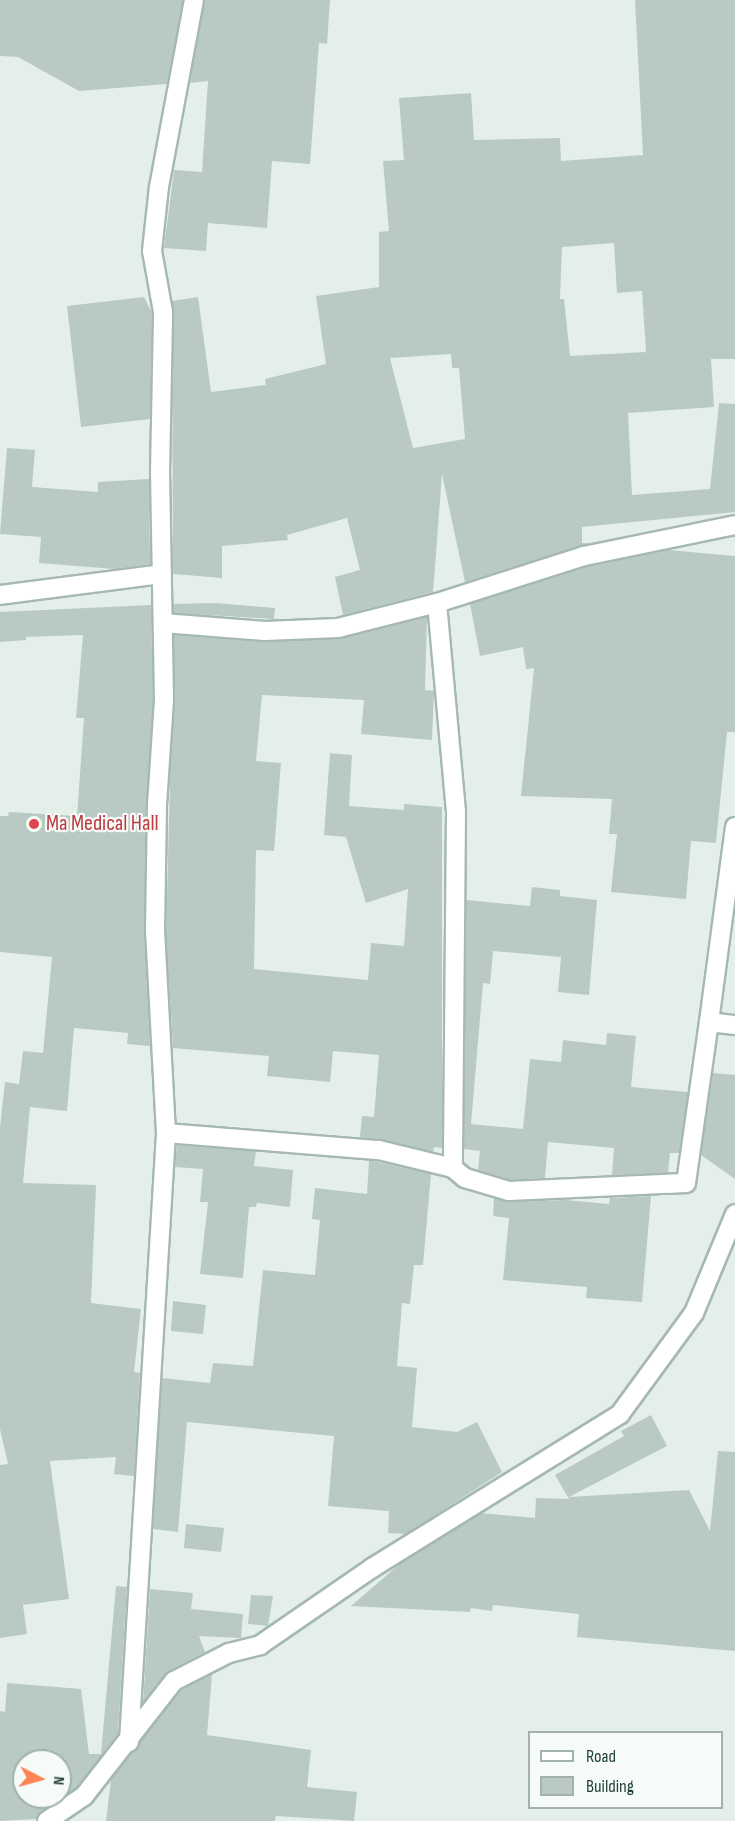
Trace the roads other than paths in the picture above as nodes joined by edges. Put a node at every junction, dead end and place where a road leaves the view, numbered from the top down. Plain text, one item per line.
1 (194, 0) edge
2 (735, 525) edge
3 (162, 574) junction
4 (0, 595) edge
5 (437, 603) junction
6 (163, 623) junction
7 (735, 827) edge
8 (709, 1022) junction
9 (735, 1025) edge
10 (166, 1133) junction
11 (453, 1168) junction
12 (735, 1214) edge
13 (129, 1742) junction
14 (47, 1821) edge

1 - 3 street
2 - 5 street
3 - 4 street
3 - 6 street
5 - 6 street
5 - 11 street
6 - 10 street
7 - 8 street
8 - 9 street
8 - 11 street
10 - 11 street
10 - 13 street
12 - 13 street
13 - 14 street

